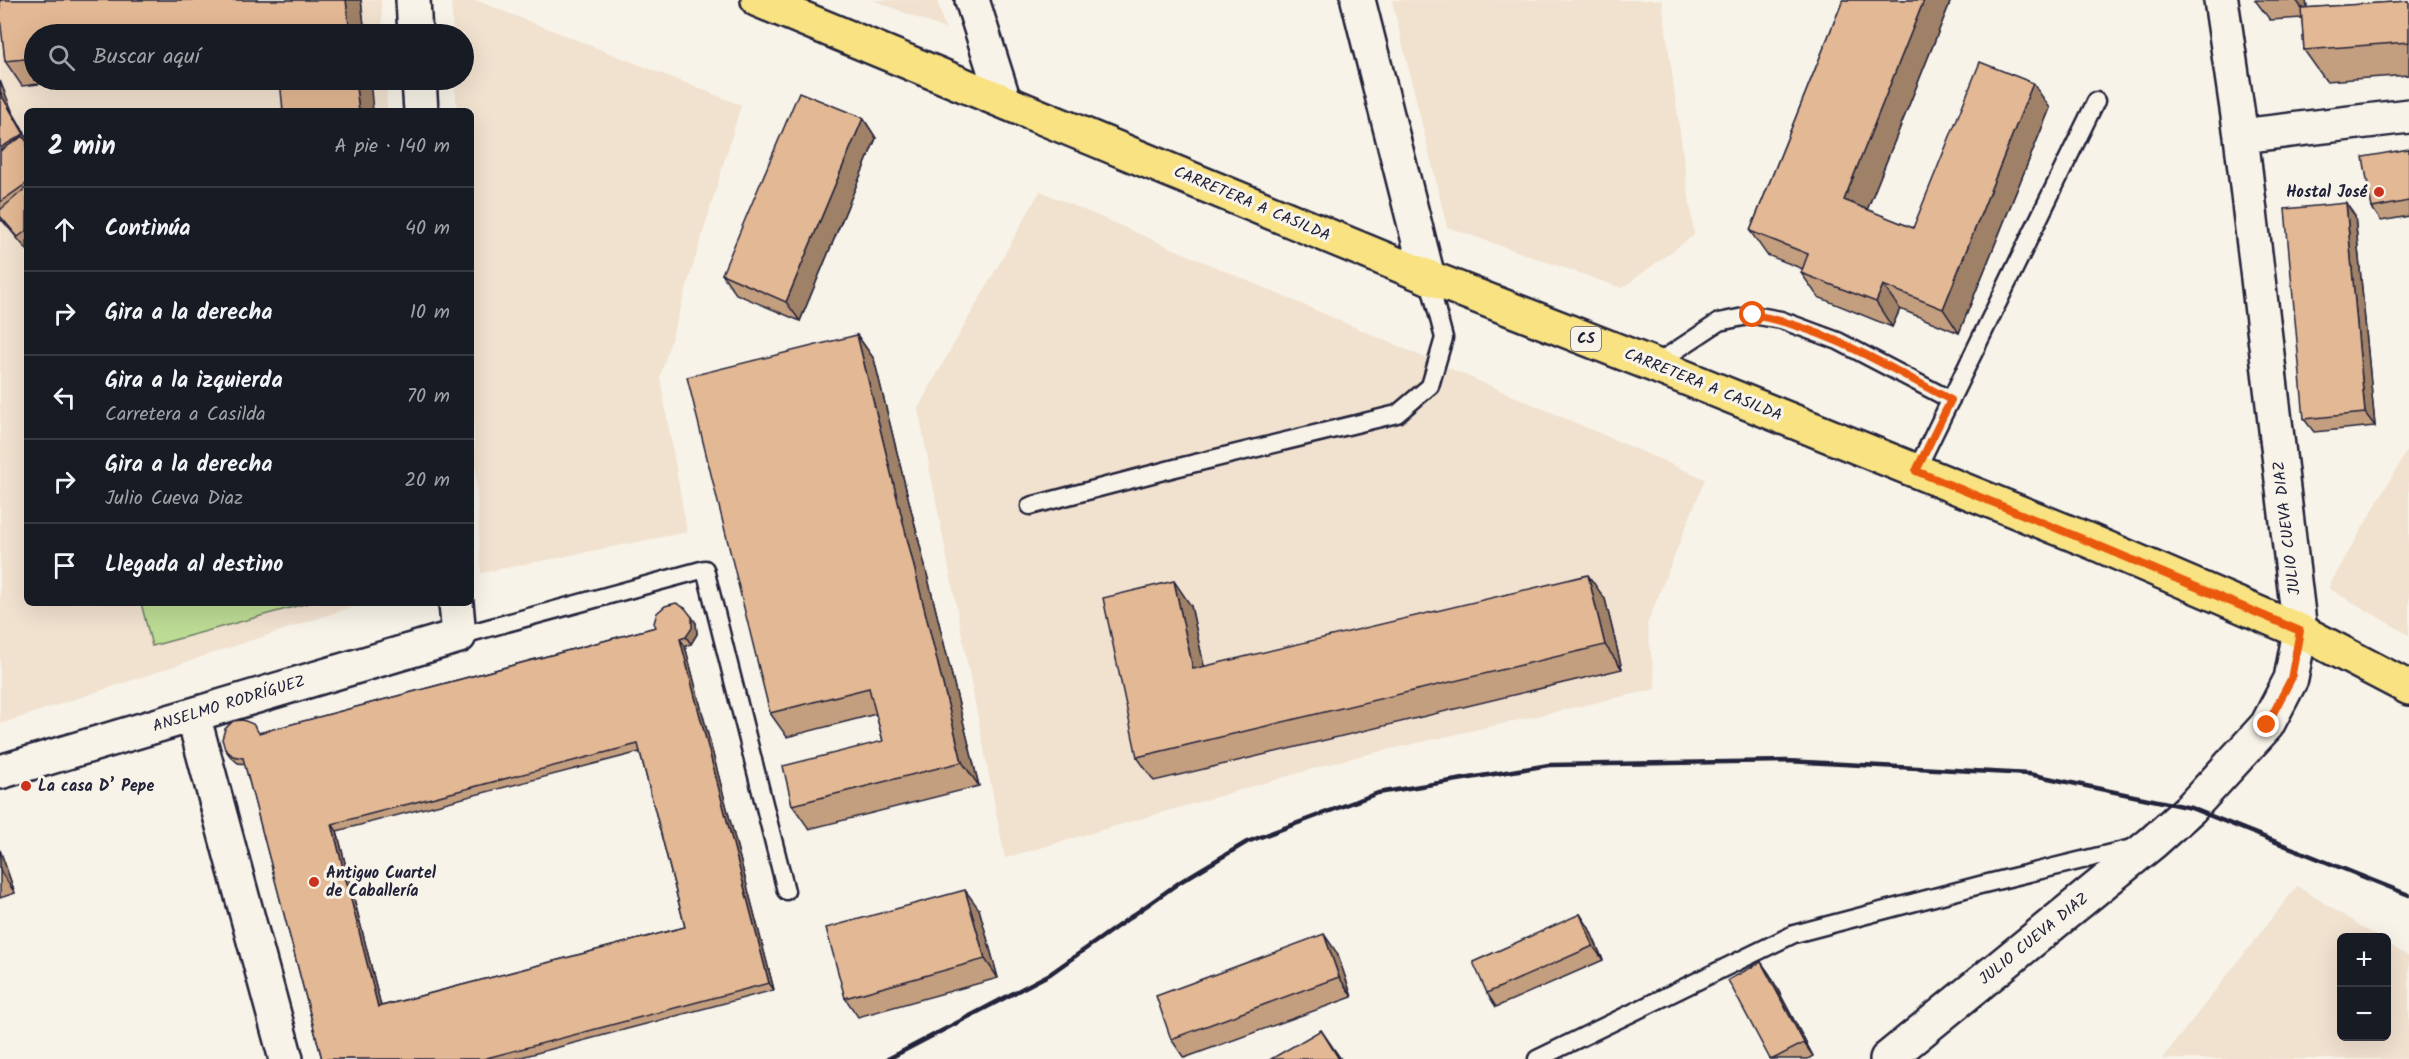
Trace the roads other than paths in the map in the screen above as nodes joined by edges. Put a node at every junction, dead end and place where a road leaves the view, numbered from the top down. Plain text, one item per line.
1 (413, 0) edge
2 (758, 0) edge
3 (972, 0) edge
4 (1358, 0) edge
5 (2221, 0) edge
6 (414, 24) edge
7 (419, 90) edge
8 (1004, 101) junction
9 (2096, 101) dead end
10 (421, 108) edge
11 (2409, 116) edge
12 (2241, 136) junction
13 (1428, 277) junction
14 (1654, 365) junction
15 (1951, 400) junction
16 (1916, 471) junction
17 (1030, 506) dead end
18 (456, 606) edge
19 (2300, 631) junction
20 (459, 636) junction
21 (2409, 688) edge
22 (193, 715) junction
23 (0, 772) edge
24 (2152, 843) junction
25 (786, 891) dead end
26 (286, 1059) edge
27 (1538, 1059) edge
28 (1887, 1059) edge

1 - 6 street
2 - 8 main road, CARRETERA A CASILDA / CS
3 - 8 street
4 - 13 street
5 - 12 street, JULIO CUEVA DIAZ
7 - 10 street
8 - 13 main road, CARRETERA A CASILDA / CS
9 - 15 lane
11 - 12 street
12 - 19 street, JULIO CUEVA DIAZ
13 - 14 main road, CARRETERA A CASILDA / CS
13 - 17 lane
14 - 15 lane
14 - 16 main road, CARRETERA A CASILDA / CS
15 - 16 lane
16 - 19 main road, CARRETERA A CASILDA / CS
18 - 20 street
19 - 21 main road, CARRETERA A CASILDA / CS
19 - 24 street, JULIO CUEVA DIAZ
20 - 22 street, ANSELMO RODRÍGUEZ
20 - 25 lane
22 - 23 street, ANSELMO RODRÍGUEZ
22 - 26 street
24 - 27 lane
24 - 28 street, JULIO CUEVA DIAZ

